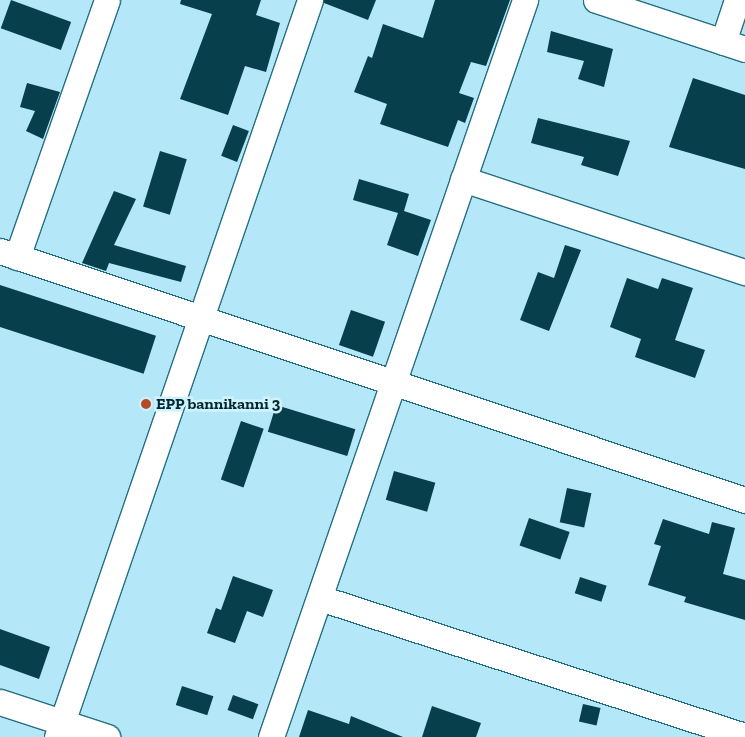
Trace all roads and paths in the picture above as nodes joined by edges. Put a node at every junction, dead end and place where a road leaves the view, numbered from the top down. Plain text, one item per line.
1 (107, 0) edge
2 (310, 0) edge
3 (525, 0) edge
4 (596, 0) edge
5 (737, 0) edge
6 (734, 46) edge
7 (463, 179) junction
8 (9, 254) edge
9 (745, 272) edge
10 (201, 318) junction
11 (393, 382) junction
12 (745, 500) edge
13 (320, 598) junction
14 (0, 702) edge
15 (59, 730) edge
16 (745, 736) edge
17 (106, 737) edge
18 (271, 737) edge

1 - 8 street
2 - 10 street
3 - 7 street
4 - 6 street
5 - 6 street
7 - 9 street
7 - 11 street
8 - 10 street
10 - 11 street
10 - 15 street
11 - 12 street
11 - 13 street
13 - 16 street
13 - 18 street
14 - 15 street
15 - 17 street

